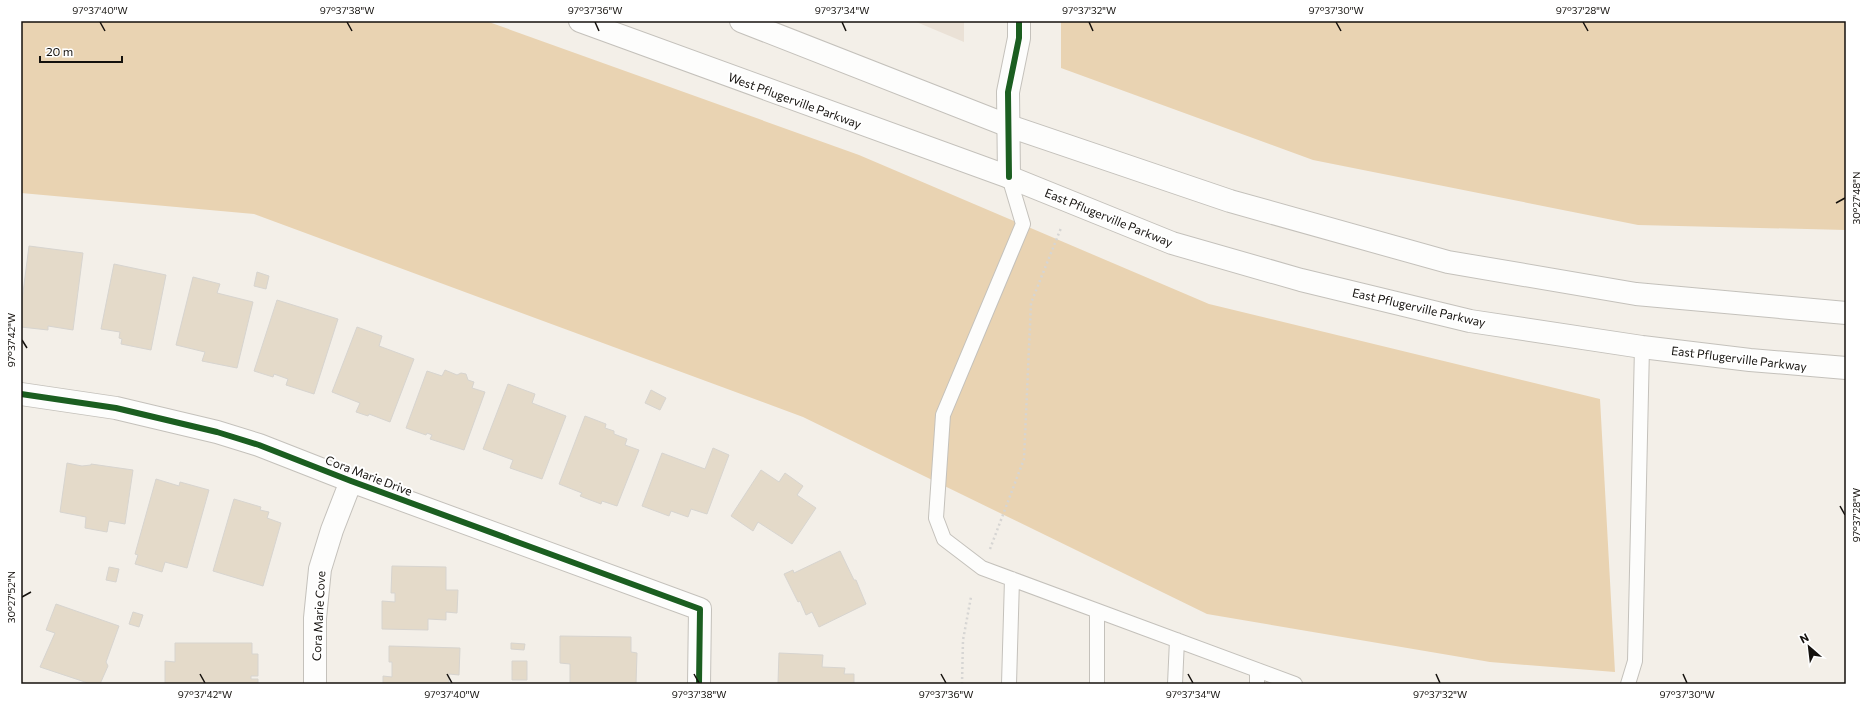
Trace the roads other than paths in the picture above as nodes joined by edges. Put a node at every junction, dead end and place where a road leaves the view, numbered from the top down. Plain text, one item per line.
1 (580, 21) edge
2 (741, 21) edge
3 (1019, 21) edge
4 (777, 28) edge
5 (1009, 126) junction
6 (1009, 177) junction
7 (1846, 314) edge
8 (1642, 347) junction
9 (1846, 368) edge
10 (21, 394) edge
11 (351, 481) junction
12 (1012, 579) junction
13 (1097, 611) junction
14 (1176, 640) junction
15 (1257, 670) junction
16 (315, 684) edge
17 (699, 684) edge
18 (1009, 684) edge
19 (1097, 684) edge
20 (1175, 684) edge
21 (1257, 684) edge
22 (1296, 684) edge
23 (1628, 684) edge

1 - 6 main road, West Pflugerville Parkway
2 - 4 main road
3 - 5 main road
4 - 5 main road
5 - 6 main road
5 - 7 main road
6 - 8 main road, East Pflugerville Parkway
6 - 12 lane
8 - 9 main road, East Pflugerville Parkway
8 - 23 lane
10 - 11 main road, Cora Marie Drive
11 - 16 main road, Cora Marie Cove
11 - 17 main road, Cora Marie Drive
12 - 13 lane
12 - 18 lane
13 - 14 lane
13 - 19 lane
14 - 15 lane
14 - 20 lane
15 - 21 lane
15 - 22 lane

